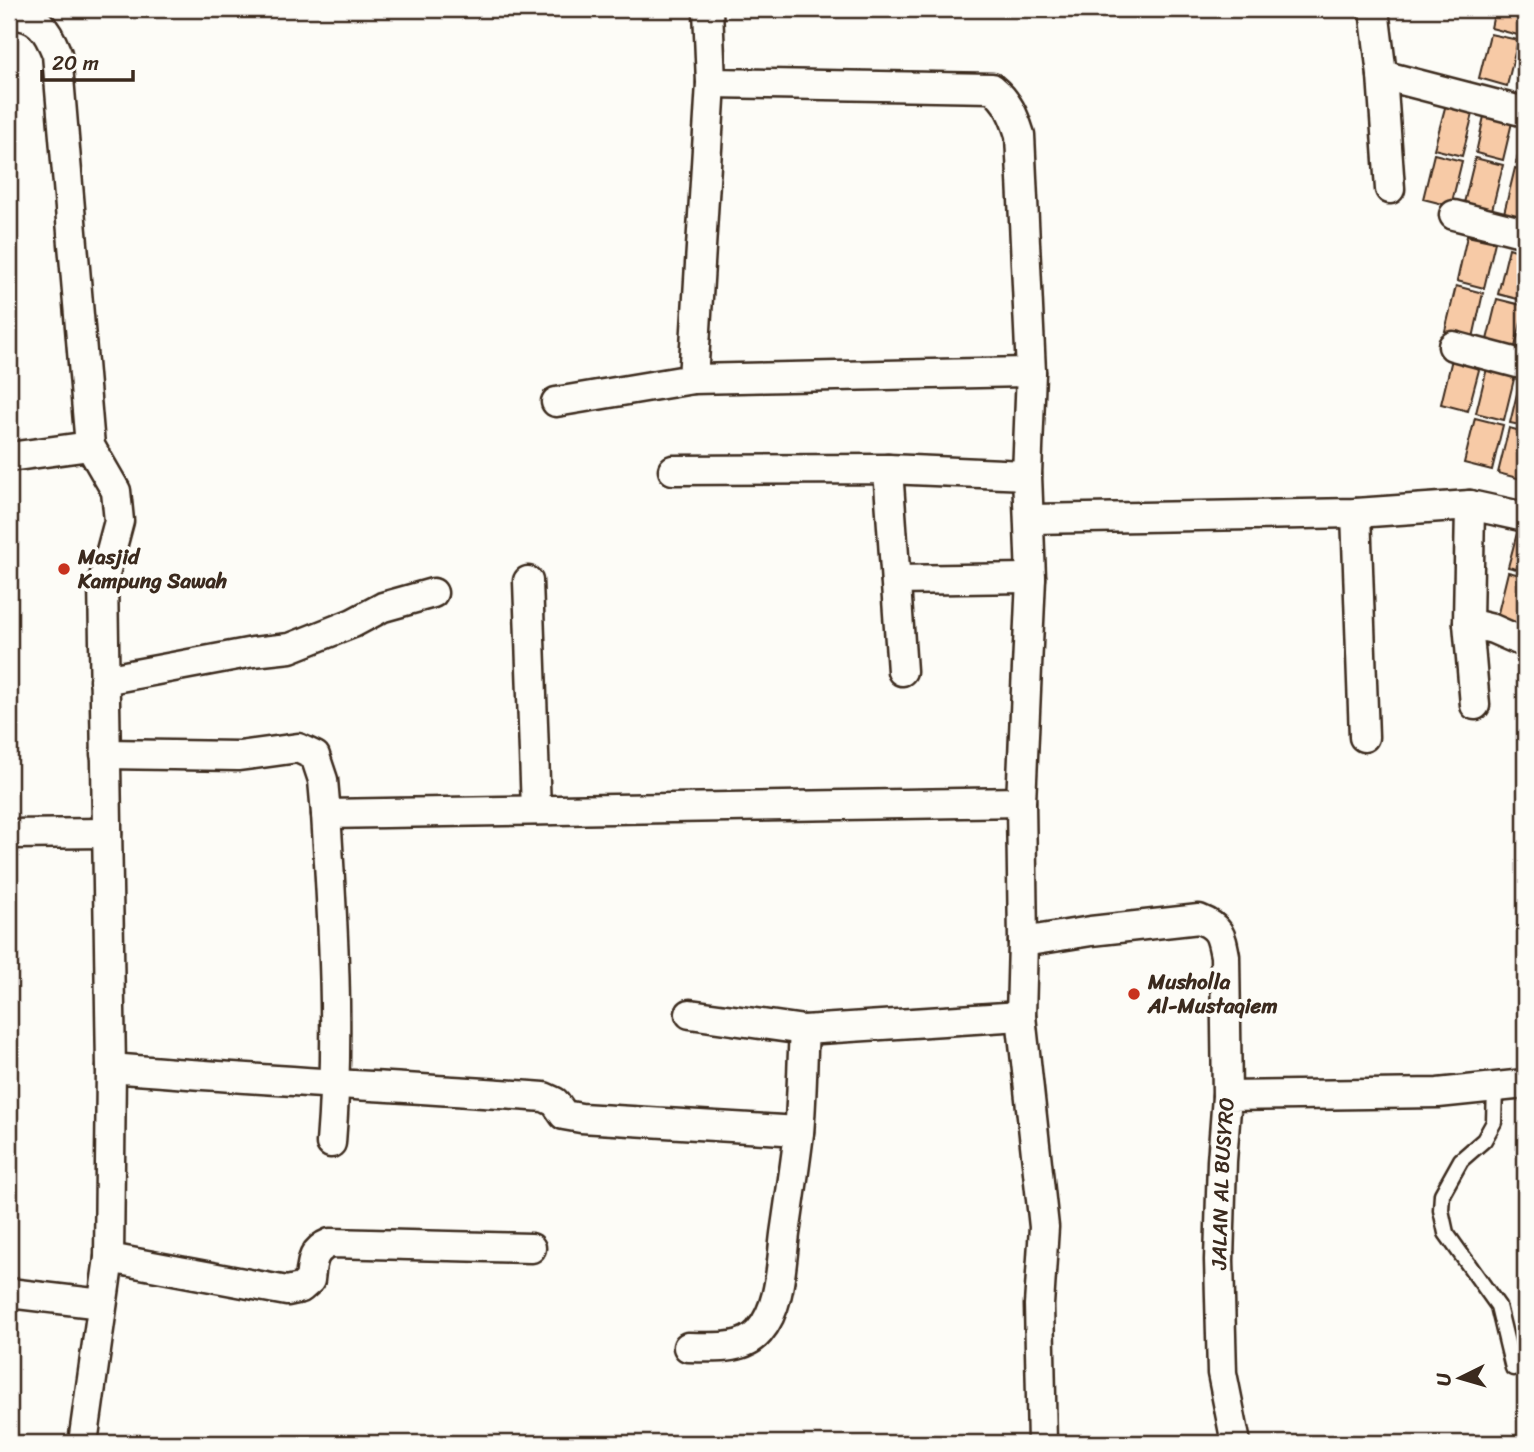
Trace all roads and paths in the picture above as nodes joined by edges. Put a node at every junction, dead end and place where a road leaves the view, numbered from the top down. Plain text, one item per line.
1 (708, 9) edge
2 (1374, 9) edge
3 (9, 15) edge
4 (1382, 75) junction
5 (711, 83) junction
6 (1525, 112) edge
7 (1390, 189) dead end
8 (1454, 215) dead end
9 (1525, 233) edge
10 (1453, 346) dead end
11 (1525, 365) edge
12 (1031, 372) junction
13 (693, 379) junction
14 (556, 402) dead end
15 (90, 446) junction
16 (9, 457) edge
17 (888, 469) junction
18 (673, 470) dead end
19 (1027, 475) junction
20 (1470, 505) junction
21 (1356, 513) junction
22 (1525, 517) edge
23 (1031, 519) junction
24 (1031, 578) junction
25 (896, 580) junction
26 (528, 581) dead end
27 (433, 593) dead end
28 (1468, 623) junction
29 (1525, 643) edge
30 (902, 671) dead end
31 (104, 680) junction
32 (1475, 705) dead end
33 (1364, 737) dead end
34 (105, 754) junction
35 (1021, 802) junction
36 (536, 810) junction
37 (326, 814) junction
38 (107, 833) junction
39 (9, 834) edge
40 (1023, 942) junction
41 (690, 1014) dead end
42 (1021, 1016) junction
43 (804, 1030) junction
44 (111, 1068) junction
45 (336, 1083) junction
46 (1525, 1084) edge
47 (1495, 1087) junction
48 (1227, 1096) junction
49 (799, 1131) junction
50 (331, 1143) dead end
51 (531, 1248) dead end
52 (109, 1258) junction
53 (9, 1293) edge
54 (102, 1304) junction
55 (688, 1347) dead end
56 (1513, 1368) dead end
57 (83, 1443) edge
58 (1042, 1443) edge
59 (1236, 1443) edge

1 - 5 street
2 - 4 street
3 - 15 street
4 - 6 street
4 - 7 street
5 - 12 street
5 - 13 street
8 - 9 street
10 - 11 street
12 - 13 street
12 - 19 street
13 - 14 street
15 - 16 street
15 - 31 street
17 - 18 street
17 - 19 street
17 - 25 street
19 - 23 street
20 - 21 street
20 - 22 street
20 - 28 street
21 - 23 street
21 - 33 street
23 - 24 street
24 - 25 street
24 - 35 street
25 - 30 street
26 - 36 street
27 - 31 street
28 - 29 street
28 - 32 street
31 - 34 street
34 - 37 street
34 - 38 street
35 - 36 street
35 - 40 street
36 - 37 street
37 - 45 street
38 - 39 street
38 - 44 street
40 - 42 street
40 - 48 street
41 - 43 street
42 - 43 street
42 - 58 street
43 - 49 street
44 - 45 street
44 - 52 street
45 - 49 street
45 - 50 street
46 - 47 street, JALAN AL BUSYRO
47 - 48 street, JALAN AL BUSYRO
47 - 56 lane
48 - 59 street, JALAN AL BUSYRO
49 - 55 street
51 - 52 street
52 - 54 street
53 - 54 street
54 - 57 street

